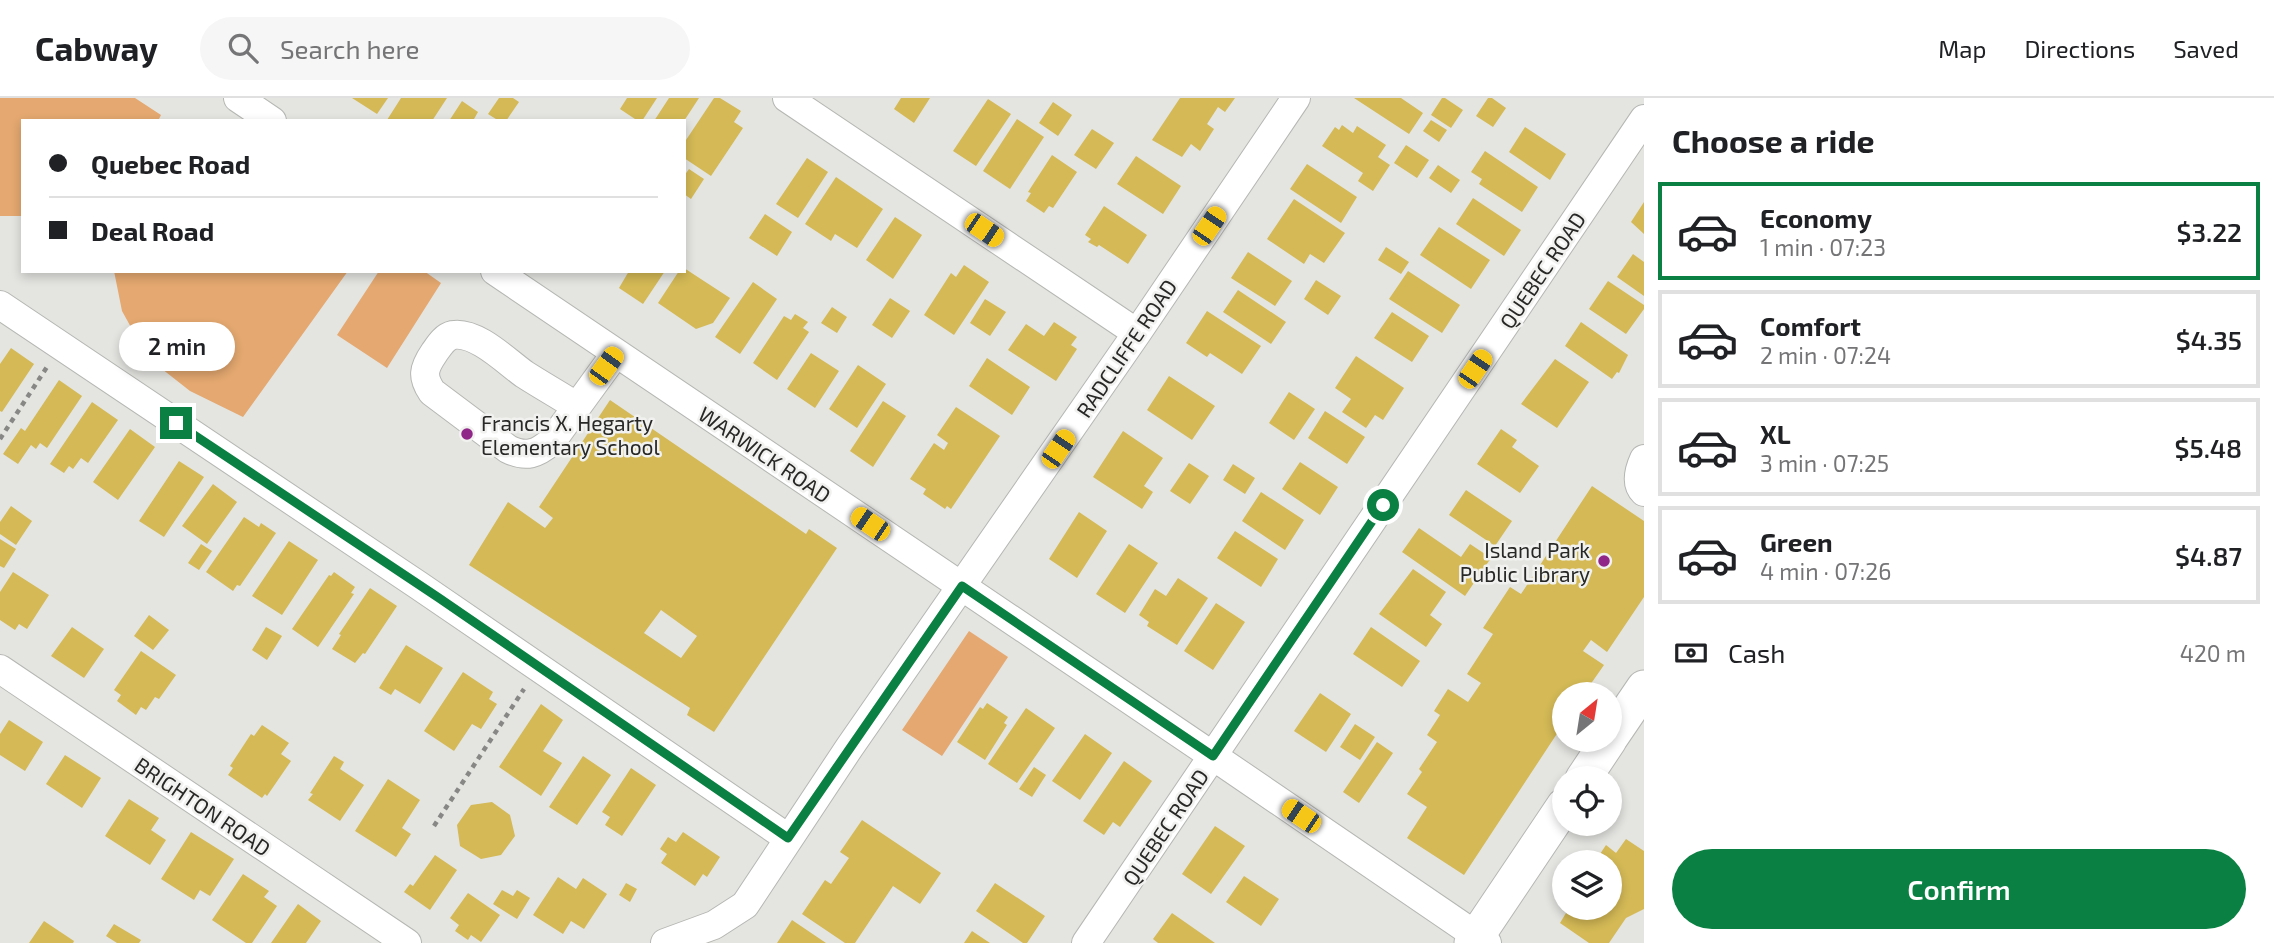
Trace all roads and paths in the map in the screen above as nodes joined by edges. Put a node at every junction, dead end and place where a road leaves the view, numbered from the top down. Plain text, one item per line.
1 (238, 98) edge
2 (787, 98) edge
3 (1296, 98) edge
4 (269, 119) edge
5 (1644, 119) edge
6 (498, 273) edge
7 (0, 306) edge
8 (1137, 333) junction
9 (61, 346) junction
10 (616, 353) junction
11 (576, 406) junction
12 (0, 439) edge
13 (1644, 459) edge
14 (1644, 492) edge
15 (962, 586) junction
16 (539, 667) junction
17 (0, 669) edge
18 (1644, 688) edge
19 (1622, 720) edge
20 (1213, 756) junction
21 (1552, 825) edge
22 (434, 826) dead end
23 (788, 838) junction
24 (1478, 941) edge
25 (407, 943) edge
26 (665, 943) edge
27 (1086, 943) edge

1 - 4 street
2 - 8 street
3 - 8 street, RADCLIFFE ROAD
5 - 20 street, QUEBEC ROAD
6 - 10 street, WARWICK ROAD
7 - 9 street
8 - 15 street, RADCLIFFE ROAD
9 - 12 path
9 - 16 street
10 - 11 street
10 - 15 street, WARWICK ROAD
11 - 11 street
13 - 14 street
15 - 20 street, WARWICK ROAD
15 - 23 street, RADCLIFFE ROAD
16 - 22 path
16 - 23 street
17 - 25 street, BRIGHTON ROAD
18 - 19 main road
20 - 24 street, WARWICK ROAD
20 - 27 street, QUEBEC ROAD
21 - 24 main road
23 - 26 street, RADCLIFFE ROAD

